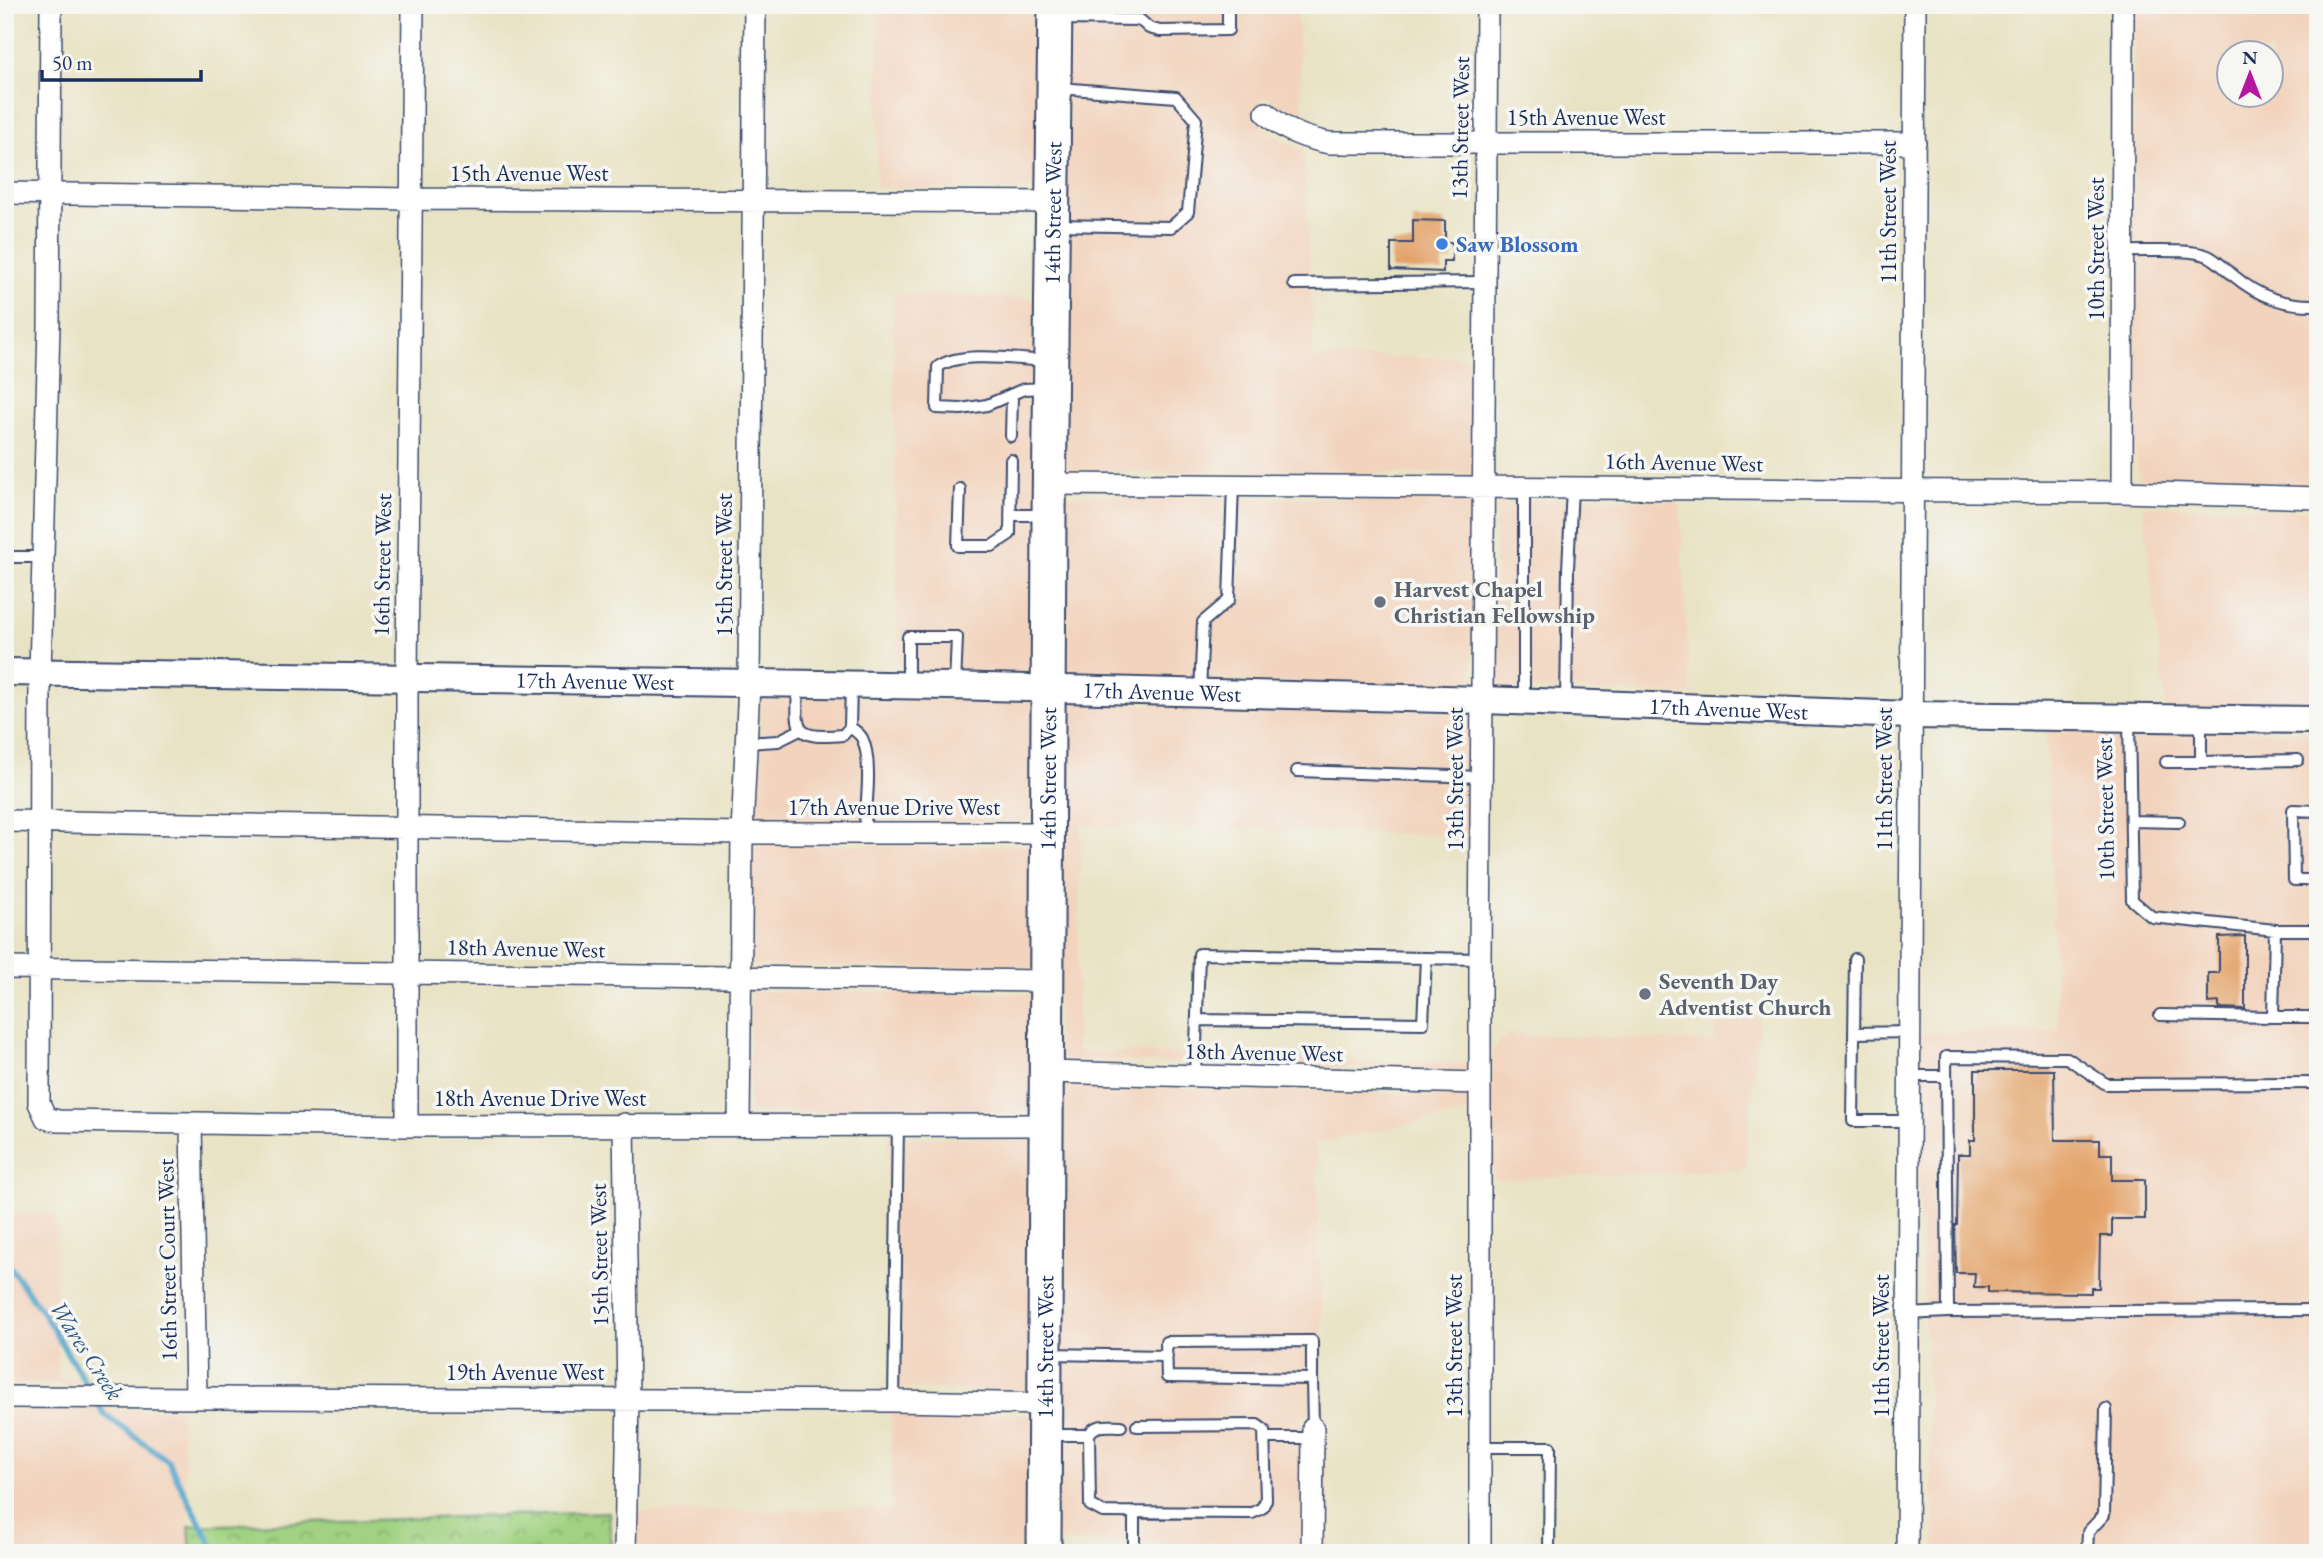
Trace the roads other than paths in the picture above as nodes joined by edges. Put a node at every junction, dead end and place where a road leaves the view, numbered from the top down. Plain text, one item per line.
1 (51, 5) edge
2 (413, 5) edge
3 (755, 5) edge
4 (1227, 5) edge
5 (1488, 5) edge
6 (1915, 5) edge
7 (2123, 5) edge
8 (1055, 12) edge
9 (1055, 88) junction
10 (1266, 113) dead end
11 (1486, 144) junction
12 (1915, 144) junction
13 (5, 193) edge
14 (49, 194) junction
15 (412, 199) junction
16 (753, 199) junction
17 (1052, 213) junction
18 (2122, 251) junction
19 (1485, 282) junction
20 (1294, 284) dead end
21 (2318, 305) edge
22 (1051, 374) junction
23 (1012, 396) junction
24 (1011, 436) dead end
25 (1011, 460) dead end
26 (1233, 485) junction
27 (1485, 487) junction
28 (1524, 487) junction
29 (1572, 488) junction
30 (960, 489) dead end
31 (1913, 491) junction
32 (2122, 492) junction
33 (2318, 498) edge
34 (1049, 499) junction
35 (1010, 515) junction
36 (5, 557) edge
37 (43, 557) junction
38 (5, 672) edge
39 (40, 673) junction
40 (407, 679) junction
41 (749, 684) junction
42 (798, 684) junction
43 (851, 685) junction
44 (908, 686) junction
45 (955, 686) junction
46 (1048, 689) junction
47 (1200, 693) junction
48 (1482, 700) junction
49 (1524, 702) junction
50 (1566, 703) junction
51 (1910, 715) junction
52 (2129, 718) junction
53 (2201, 718) junction
54 (2318, 720) edge
55 (850, 727) junction
56 (800, 730) junction
57 (746, 743) junction
58 (2298, 760) dead end
59 (2165, 762) dead end
60 (2201, 762) junction
61 (1297, 771) dead end
62 (1481, 777) junction
63 (2318, 811) edge
64 (5, 821) edge
65 (40, 821) junction
66 (2131, 821) junction
67 (2179, 822) dead end
68 (408, 828) junction
69 (742, 833) junction
70 (864, 833) junction
71 (1047, 833) junction
72 (2318, 880) edge
73 (2275, 930) junction
74 (2318, 930) edge
75 (1426, 958) junction
76 (1480, 959) junction
77 (1855, 959) dead end
78 (5, 968) edge
79 (39, 968) junction
80 (407, 972) junction
81 (739, 978) junction
82 (1046, 981) junction
83 (2160, 1014) dead end
84 (2273, 1017) junction
85 (2318, 1017) edge
86 (1197, 1020) junction
87 (1854, 1032) junction
88 (1909, 1032) junction
89 (1046, 1072) junction
90 (1195, 1076) junction
91 (1909, 1076) junction
92 (1946, 1076) junction
93 (1480, 1083) junction
94 (2318, 1083) edge
95 (1909, 1121) junction
96 (191, 1123) junction
97 (624, 1124) junction
98 (739, 1124) junction
99 (898, 1124) junction
100 (1045, 1125) junction
101 (407, 1126) junction
102 (2318, 1310) edge
103 (1948, 1312) junction
104 (1908, 1314) junction
105 (1045, 1354) junction
106 (1167, 1356) junction
107 (1312, 1379) junction
108 (5, 1396) edge
109 (196, 1396) junction
110 (628, 1399) junction
111 (894, 1401) junction
112 (2106, 1409) dead end
113 (1044, 1419) junction
114 (1121, 1426) dead end
115 (1136, 1426) dead end
116 (1313, 1433) junction
117 (1089, 1436) junction
118 (1266, 1438) junction
119 (1480, 1447) junction
120 (1134, 1512) junction
121 (625, 1553) edge
122 (1044, 1553) edge
123 (1134, 1553) edge
124 (1312, 1553) edge
125 (1480, 1553) edge
126 (1549, 1553) edge
127 (1907, 1553) edge
128 (2087, 1553) edge

1 - 14 street
2 - 15 street, 16th Street West
3 - 16 street, 15th Street West
4 - 8 lane
5 - 11 street, 13th Street West
6 - 12 street, 11th Street West
7 - 18 street, 10th Street West
8 - 9 main road, 14th Street West
9 - 17 main road, 14th Street West
9 - 17 lane
10 - 11 street, 15th Avenue West
11 - 12 street, 15th Avenue West
11 - 19 street, 13th Street West
12 - 31 street, 11th Street West
13 - 14 street, 15th Avenue West
14 - 15 street, 15th Avenue West
14 - 37 street
15 - 16 street, 15th Avenue West
15 - 40 street, 16th Street West
16 - 17 street, 15th Avenue West
16 - 41 street, 15th Street West
17 - 22 main road, 14th Street West
18 - 21 lane
18 - 32 street, 10th Street West
19 - 20 lane
19 - 27 street, 13th Street West
22 - 23 lane
22 - 23 lane
22 - 34 main road, 14th Street West
23 - 24 lane
25 - 35 lane
26 - 27 street, 16th Avenue West
26 - 34 street, 16th Avenue West
26 - 47 lane
27 - 28 street, 16th Avenue West
27 - 48 street, 13th Street West
28 - 29 street, 16th Avenue West
28 - 49 lane
29 - 31 street, 16th Avenue West
29 - 50 lane
30 - 35 lane
31 - 32 street, 16th Avenue West
31 - 51 street, 11th Street West
32 - 33 street, 16th Avenue West
34 - 35 lane
34 - 46 main road, 14th Street West
36 - 37 lane
37 - 39 street
38 - 39 street, 17th Avenue West
39 - 40 street, 17th Avenue West
39 - 65 street
40 - 41 street, 17th Avenue West
40 - 68 street, 16th Street West
41 - 42 street, 17th Avenue West
41 - 57 street, 15th Street West
42 - 43 street, 17th Avenue West
42 - 56 lane
43 - 44 street, 17th Avenue West
43 - 55 lane
44 - 45 street, 17th Avenue West
44 - 45 lane
45 - 46 street, 17th Avenue West
46 - 47 street, 17th Avenue West
46 - 71 main road, 14th Street West
47 - 48 street, 17th Avenue West
48 - 49 street, 17th Avenue West
48 - 62 street, 13th Street West
49 - 50 street, 17th Avenue West
50 - 51 street, 17th Avenue West
51 - 52 street, 17th Avenue West
51 - 88 street, 11th Street West
52 - 53 street, 17th Avenue West
52 - 66 lane, 10th Street West
53 - 54 street, 17th Avenue West
53 - 60 lane
55 - 56 lane
55 - 70 lane
56 - 57 lane
57 - 69 street, 15th Street West
58 - 60 lane
59 - 60 lane
61 - 62 lane
62 - 76 street, 13th Street West
63 - 72 lane
64 - 65 street, 17th Avenue Drive West
65 - 68 street, 17th Avenue Drive West
65 - 79 street
66 - 67 lane
66 - 73 lane, 10th Street West
68 - 69 street, 17th Avenue Drive West
68 - 80 street, 16th Street West
69 - 70 street, 17th Avenue Drive West
69 - 81 street, 15th Street West
70 - 71 street, 17th Avenue Drive West
71 - 82 main road, 14th Street West
73 - 74 lane
73 - 84 lane
75 - 76 lane
75 - 86 lane
75 - 86 lane
76 - 93 street, 13th Street West
77 - 87 lane
78 - 79 street, 18th Avenue West
79 - 80 street, 18th Avenue West
79 - 96 street, 18th Avenue Drive West
80 - 81 street, 18th Avenue West
80 - 101 street, 16th Street West
81 - 82 street, 18th Avenue West
81 - 98 street, 15th Street West
82 - 89 main road, 14th Street West
83 - 84 lane
84 - 85 lane
86 - 90 lane
87 - 88 lane
87 - 95 lane
88 - 91 street, 11th Street West
89 - 90 street, 18th Avenue West
89 - 100 main road, 14th Street West
90 - 93 street, 18th Avenue West
91 - 92 lane
91 - 95 street, 11th Street West
92 - 94 lane
92 - 103 lane
93 - 119 street, 13th Street West
95 - 104 street, 11th Street West
96 - 101 street, 18th Avenue Drive West
96 - 109 street, 16th Street Court West
97 - 98 street, 18th Avenue Drive West
97 - 101 street, 18th Avenue Drive West
97 - 110 street, 15th Street West
98 - 99 street, 18th Avenue Drive West
99 - 100 street, 18th Avenue Drive West
99 - 111 lane
100 - 105 main road, 14th Street West
102 - 103 lane
103 - 104 lane
104 - 127 street, 11th Street West
105 - 106 lane
105 - 113 main road, 14th Street West
106 - 107 lane
106 - 107 lane
107 - 116 lane
108 - 109 street, 19th Avenue West
109 - 110 street, 19th Avenue West
110 - 111 street, 19th Avenue West
110 - 121 street, 15th Street West
111 - 113 street, 19th Avenue West
112 - 128 lane
113 - 117 lane
113 - 122 main road, 14th Street West
114 - 117 lane
115 - 118 lane
116 - 118 lane
116 - 124 street
117 - 120 lane
118 - 120 lane
119 - 125 street, 13th Street West
119 - 126 lane
120 - 123 lane

